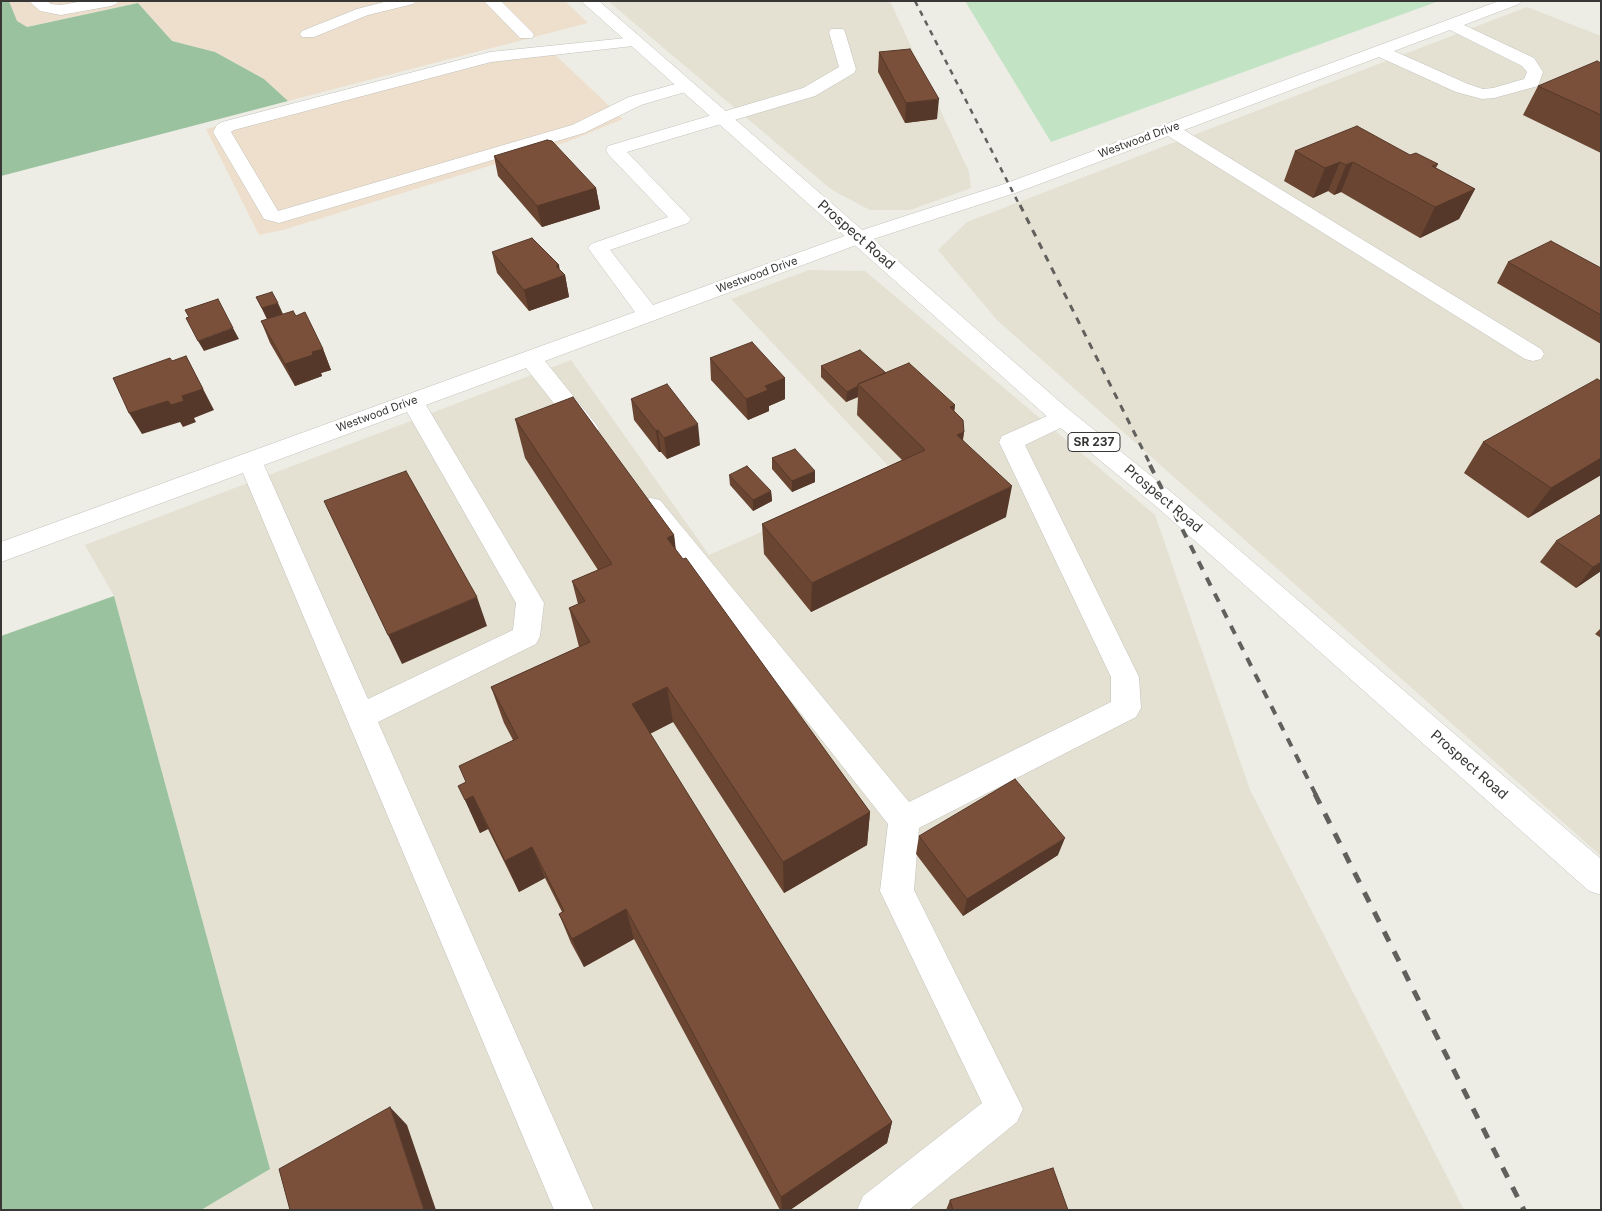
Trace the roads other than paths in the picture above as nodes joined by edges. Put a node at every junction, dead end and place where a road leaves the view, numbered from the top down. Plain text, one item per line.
1 (36, 1) edge
2 (111, 1) edge
3 (408, 1) edge
4 (492, 1) edge
5 (589, 1) edge
6 (1514, 1) edge
7 (1451, 25) junction
8 (837, 32) dead end
9 (308, 34) dead end
10 (526, 35) dead end
11 (636, 42) junction
12 (1380, 51) junction
13 (686, 86) junction
14 (722, 117) junction
15 (1170, 129) junction
16 (860, 237) junction
17 (649, 315) junction
18 (1533, 354) dead end
19 (530, 358) junction
20 (412, 402) junction
21 (1063, 417) junction
22 (605, 451) edge
23 (250, 461) junction
24 (636, 489) edge
25 (1, 552) edge
26 (360, 716) junction
27 (904, 820) junction
28 (1601, 880) edge
29 (574, 1210) edge
30 (877, 1210) edge

1 - 2 street
3 - 9 street
4 - 10 street
5 - 11 street, Prospect Road / SR 237
6 - 7 street, Westwood Drive
7 - 12 street, Westwood Drive
7 - 12 street
8 - 14 street
11 - 13 street, Prospect Road / SR 237
11 - 13 street
12 - 15 street, Westwood Drive
13 - 14 street, Prospect Road / SR 237
14 - 16 street, Prospect Road / SR 237
14 - 17 street
15 - 16 street, Westwood Drive
15 - 18 street
16 - 17 street, Westwood Drive
16 - 21 street, Prospect Road / SR 237
17 - 19 street, Westwood Drive
19 - 20 street, Westwood Drive
19 - 22 street
20 - 23 street, Westwood Drive
20 - 26 street
21 - 27 street
21 - 28 street, Prospect Road / SR 237
23 - 25 street, Westwood Drive
23 - 26 street
24 - 27 street
26 - 29 street
27 - 30 street

